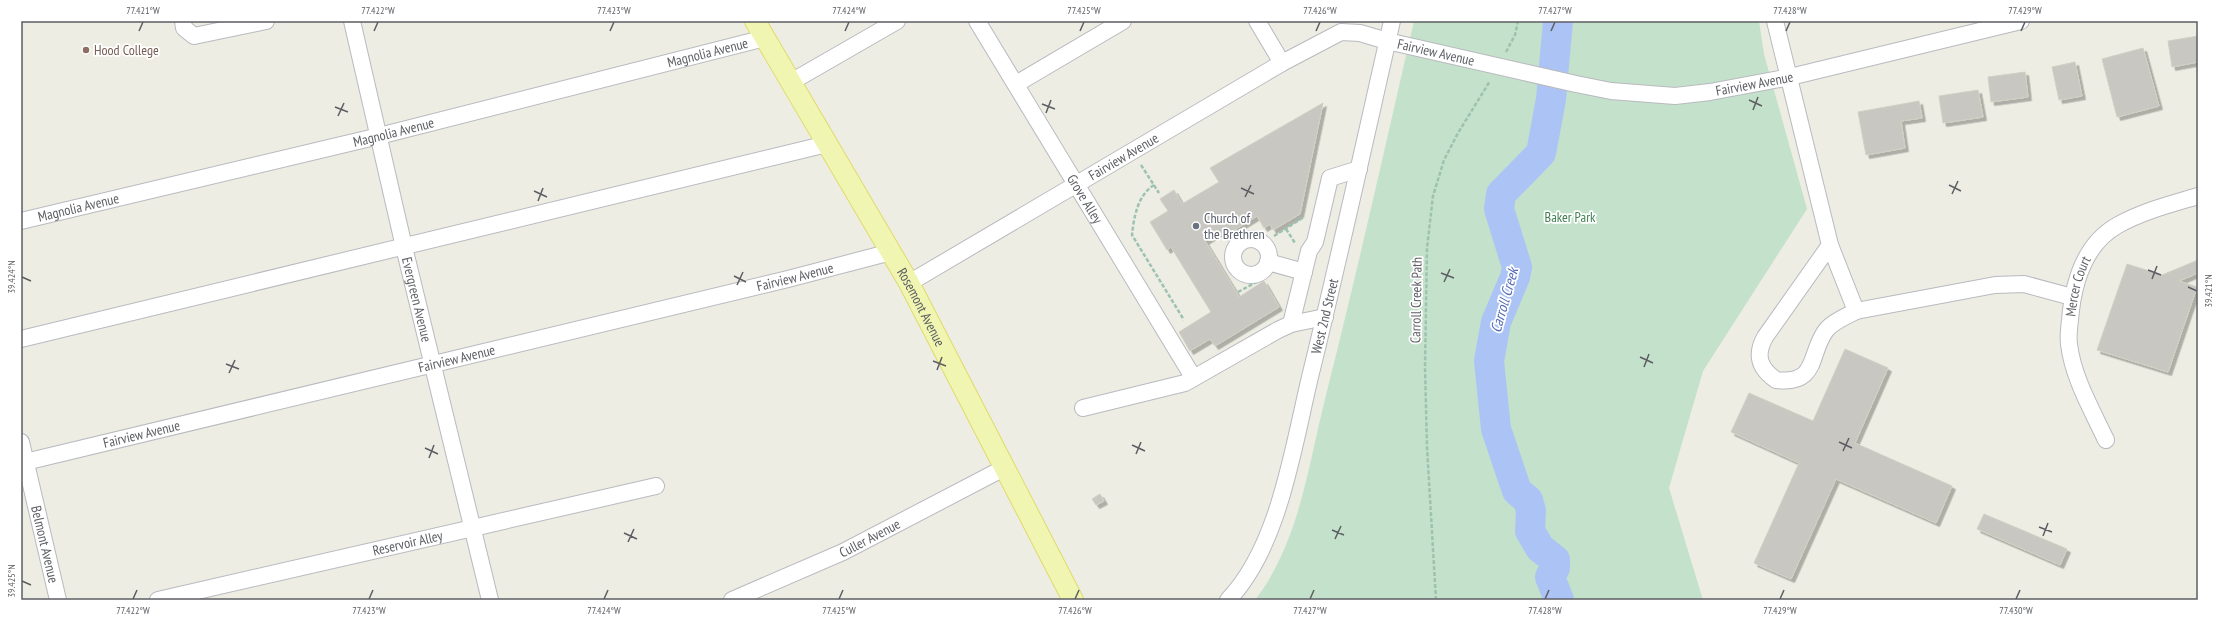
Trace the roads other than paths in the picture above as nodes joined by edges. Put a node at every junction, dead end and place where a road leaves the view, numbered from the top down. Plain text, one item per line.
1 (183, 21) edge
2 (266, 21) edge
3 (352, 21) edge
4 (755, 21) edge
5 (897, 21) edge
6 (977, 21) edge
7 (1123, 21) edge
8 (1257, 21) edge
9 (1392, 21) edge
10 (1775, 21) edge
11 (2021, 21) edge
12 (765, 38) junction
13 (1387, 41) junction
14 (1282, 63) junction
15 (1790, 77) junction
16 (791, 82) junction
17 (1016, 84) junction
18 (379, 136) junction
19 (827, 144) junction
20 (1359, 169) junction
21 (1075, 184) junction
22 (2198, 196) edge
23 (21, 221) edge
24 (1830, 245) junction
25 (404, 247) junction
26 (891, 252) junction
27 (1268, 270) road end
28 (1304, 272) junction
29 (909, 283) junction
30 (2072, 297) junction
31 (1856, 311) junction
32 (1325, 317) junction
33 (1292, 324) junction
34 (21, 339) edge
35 (432, 363) junction
36 (1189, 380) junction
37 (1083, 408) dead end
38 (2106, 440) dead end
39 (21, 442) edge
40 (23, 462) edge
41 (1004, 468) junction
42 (656, 486) dead end
43 (472, 528) junction
44 (58, 600) edge
45 (158, 600) edge
46 (490, 600) edge
47 (732, 600) edge
48 (1074, 600) edge
49 (1228, 600) edge

1 - 2 street
3 - 18 street, Evergreen Avenue
4 - 12 main road, Rosemont Avenue
5 - 16 street
6 - 17 street, Grove Alley
7 - 17 street
8 - 14 street
9 - 13 street, West 2nd Street
10 - 15 street
11 - 15 street, Fairview Avenue
12 - 16 main road, Rosemont Avenue
12 - 18 street, Magnolia Avenue
13 - 14 street, Fairview Avenue
13 - 15 street, Fairview Avenue
13 - 20 street, West 2nd Street
14 - 21 street, Fairview Avenue
15 - 24 street
16 - 19 main road, Rosemont Avenue
17 - 21 street, Grove Alley
18 - 23 street, Magnolia Avenue
18 - 25 street, Evergreen Avenue
19 - 25 street
19 - 26 main road, Rosemont Avenue
20 - 28 street
20 - 32 street, West 2nd Street
21 - 29 street, Fairview Avenue
21 - 36 street, Grove Alley
22 - 30 street, Mercer Court
24 - 31 street
24 - 31 street
25 - 34 street
25 - 35 street, Evergreen Avenue
26 - 29 main road, Rosemont Avenue
26 - 35 street, Fairview Avenue
27 - 28 street
28 - 33 street
29 - 41 main road, Rosemont Avenue
30 - 31 street
30 - 38 street, Mercer Court
32 - 33 street
32 - 49 street, West 2nd Street
33 - 36 street
35 - 40 street, Fairview Avenue
35 - 43 street, Evergreen Avenue
36 - 37 street
39 - 40 street, Belmont Avenue
40 - 44 street, Belmont Avenue
41 - 47 street, Culler Avenue
41 - 48 main road, Rosemont Avenue
42 - 43 street, Reservoir Alley
43 - 45 street, Reservoir Alley
43 - 46 street, Evergreen Avenue

